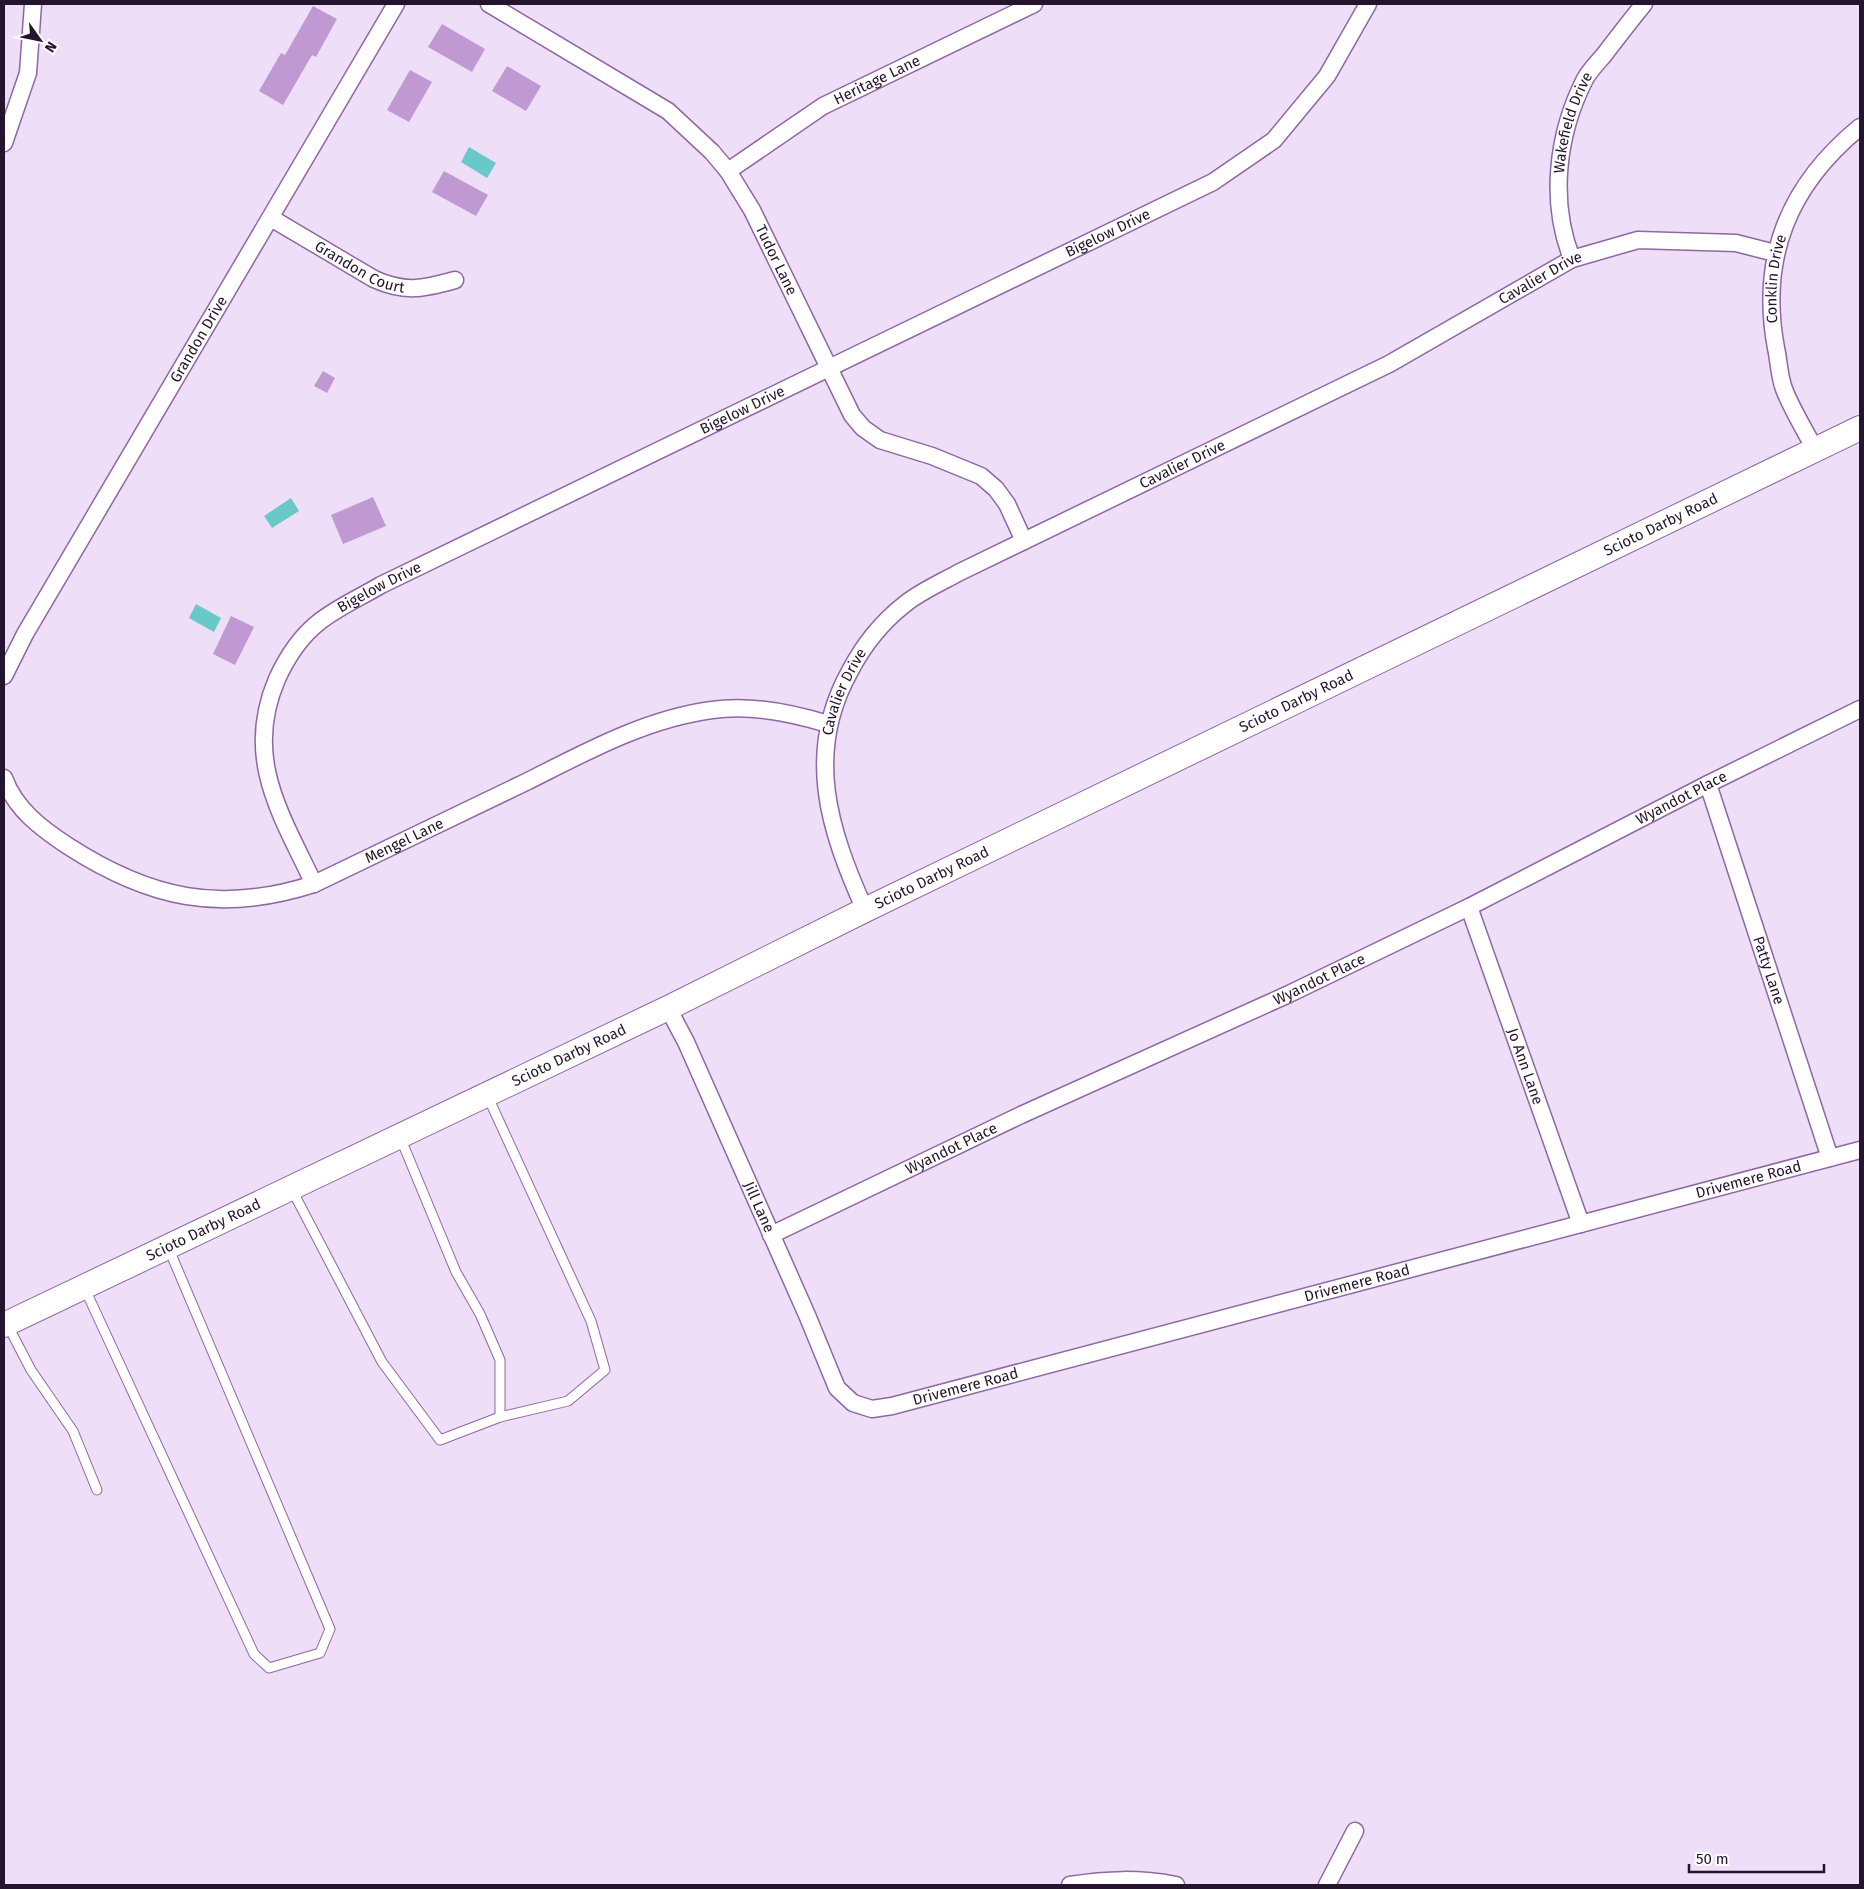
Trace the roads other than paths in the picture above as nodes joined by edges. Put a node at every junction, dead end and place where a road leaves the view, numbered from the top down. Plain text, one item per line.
1 (33, 4) edge
2 (396, 4) edge
3 (489, 4) edge
4 (1034, 4) edge
5 (1368, 4) edge
6 (1644, 4) edge
7 (1860, 127) edge
8 (4, 144) edge
9 (728, 171) junction
10 (271, 218) junction
11 (1775, 253) junction
12 (1572, 259) junction
13 (455, 280) dead end
14 (830, 368) junction
15 (1860, 428) edge
16 (1815, 450) junction
17 (1024, 540) junction
18 (4, 676) edge
19 (1860, 709) edge
20 (828, 724) junction
21 (4, 778) edge
22 (1708, 784) junction
23 (314, 884) junction
24 (1469, 907) junction
25 (865, 910) junction
26 (668, 1008) junction
27 (486, 1094) junction
28 (400, 1136) junction
29 (1860, 1150) edge
30 (1830, 1158) junction
31 (291, 1188) junction
32 (1581, 1224) junction
33 (770, 1235) junction
34 (168, 1247) junction
35 (84, 1287) junction
36 (5, 1324) edge
37 (854, 1403) joint
38 (500, 1417) junction
39 (97, 1490) dead end
40 (1355, 1831) dead end
41 (1070, 1885) edge
42 (1176, 1885) edge
43 (1327, 1885) edge

1 - 8 street
2 - 10 street, Grandon Drive
3 - 9 street, Tudor Lane
4 - 9 street, Heritage Lane
5 - 14 street, Bigelow Drive
6 - 12 street, Wakefield Drive
7 - 11 street, Conklin Drive
9 - 14 street, Tudor Lane
10 - 13 street, Grandon Court
10 - 18 street, Grandon Drive
11 - 12 street, Cavalier Drive
11 - 16 street, Conklin Drive
12 - 17 street, Cavalier Drive
14 - 17 street, Tudor Lane
14 - 23 street, Bigelow Drive
15 - 16 main road, Scioto Darby Road
16 - 25 main road, Scioto Darby Road
17 - 20 street, Cavalier Drive
19 - 22 street, Wyandot Place
20 - 23 street, Mengel Lane
20 - 25 street, Cavalier Drive
21 - 23 street, Mengel Lane
22 - 24 street, Wyandot Place
22 - 30 street, Patty Lane
24 - 32 street, Jo Ann Lane
24 - 33 street, Wyandot Place
25 - 26 main road, Scioto Darby Road
26 - 27 main road, Scioto Darby Road
26 - 33 street, Jill Lane
27 - 28 main road, Scioto Darby Road
27 - 38 lane
28 - 31 main road, Scioto Darby Road
28 - 38 lane
29 - 30 street, Drivemere Road
30 - 32 street, Drivemere Road
31 - 34 main road, Scioto Darby Road
31 - 38 lane
32 - 37 street, Drivemere Road
33 - 37 street, Jill Lane
34 - 35 main road, Scioto Darby Road
34 - 35 lane
35 - 36 main road, Scioto Darby Road
36 - 39 lane
40 - 43 street
41 - 42 street

